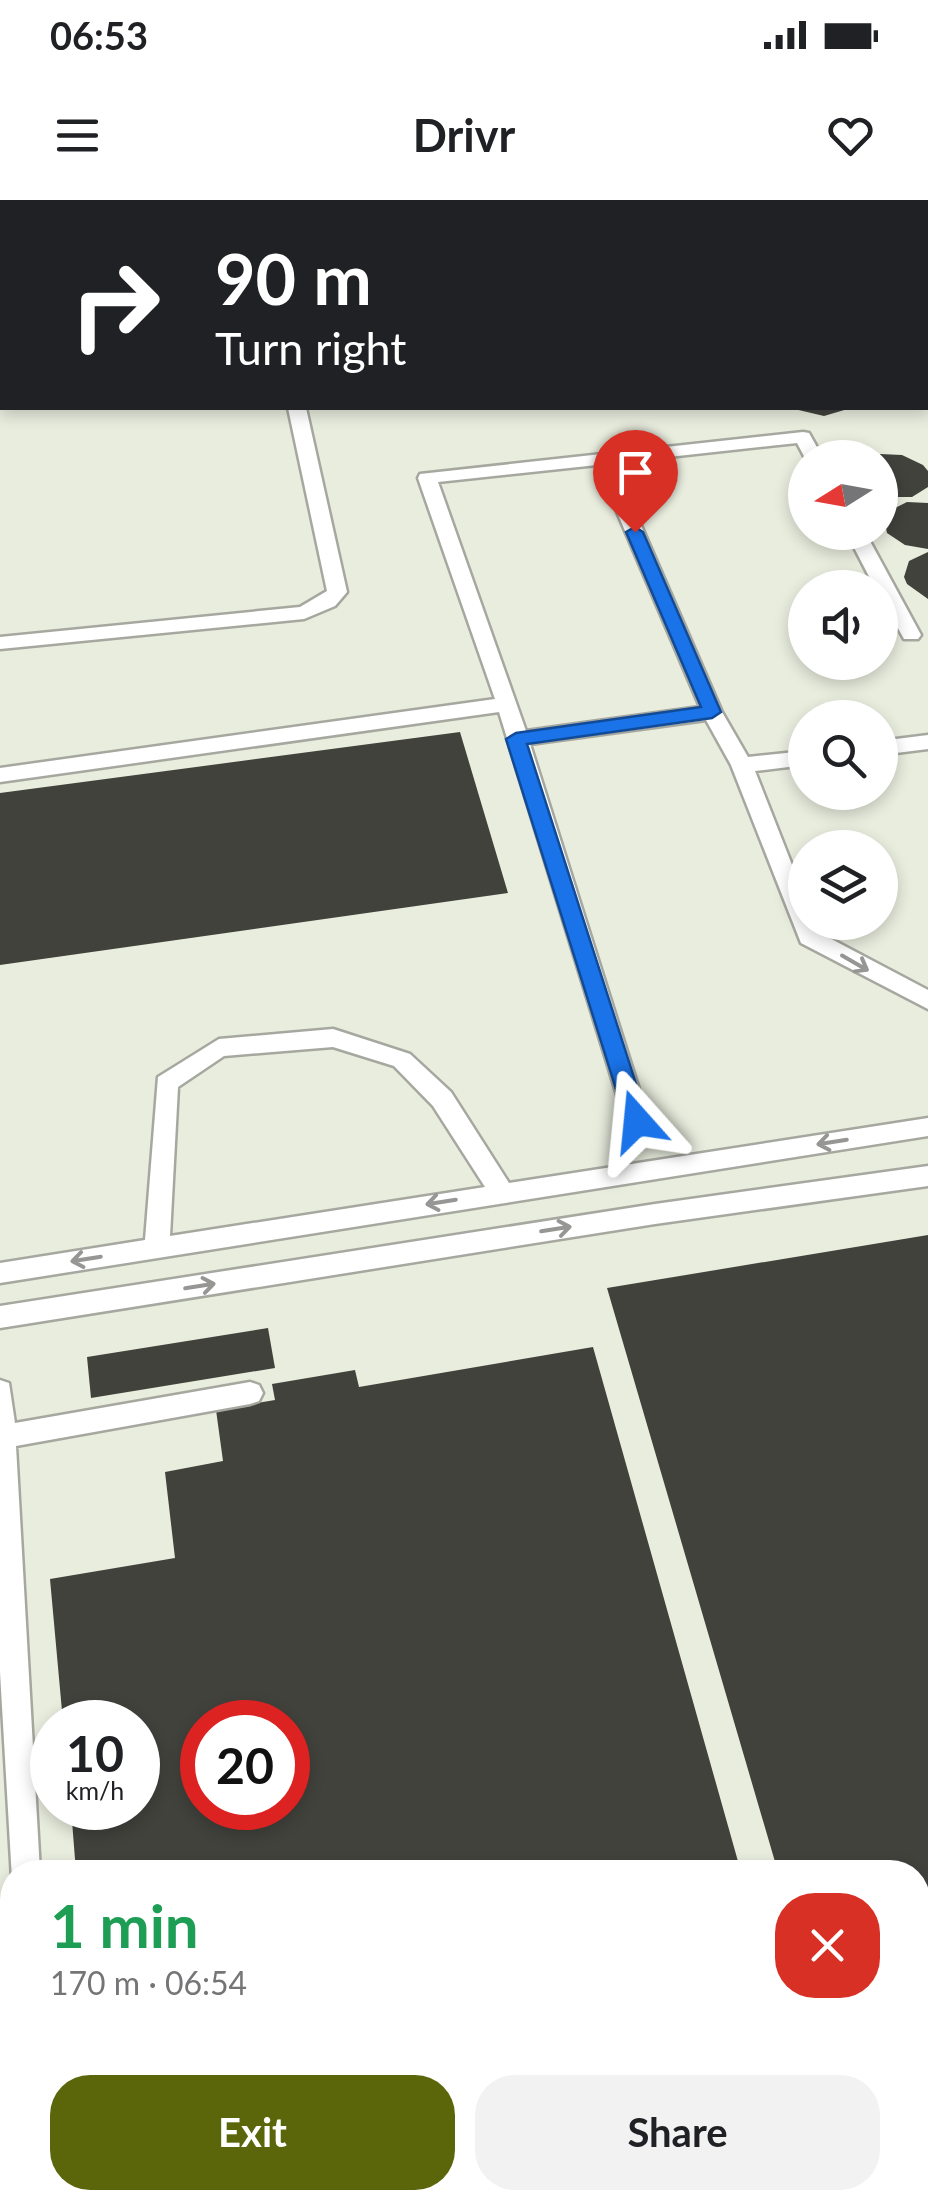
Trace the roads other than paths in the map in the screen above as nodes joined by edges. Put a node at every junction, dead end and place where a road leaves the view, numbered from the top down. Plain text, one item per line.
1 (297, 410) edge
2 (804, 440) edge
3 (604, 460) junction
4 (865, 550) edge
5 (911, 635) dead end
6 (0, 643) edge
7 (506, 704) junction
8 (712, 712) junction
9 (516, 739) junction
10 (928, 742) edge
11 (898, 746) edge
12 (788, 760) edge
13 (742, 765) junction
14 (0, 775) edge
15 (928, 1000) edge
16 (637, 1121) dead end
17 (928, 1127) edge
18 (928, 1176) edge
19 (502, 1193) junction
20 (157, 1248) junction
21 (0, 1273) edge
22 (0, 1317) edge
23 (0, 1391) edge
24 (250, 1393) dead end
25 (3, 1437) junction
26 (24, 1860) edge

1 - 6 lane
2 - 3 lane
3 - 7 lane
3 - 8 lane
4 - 5 lane
7 - 9 lane
7 - 14 lane
8 - 9 lane
8 - 13 lane
9 - 16 lane
10 - 11 lane
12 - 13 lane
13 -> 15 lane
17 -> 19 lane
22 -> 18 lane
19 -> 20 lane
19 - 20 lane
20 -> 21 lane
23 - 25 lane
24 - 25 lane
25 - 26 lane

